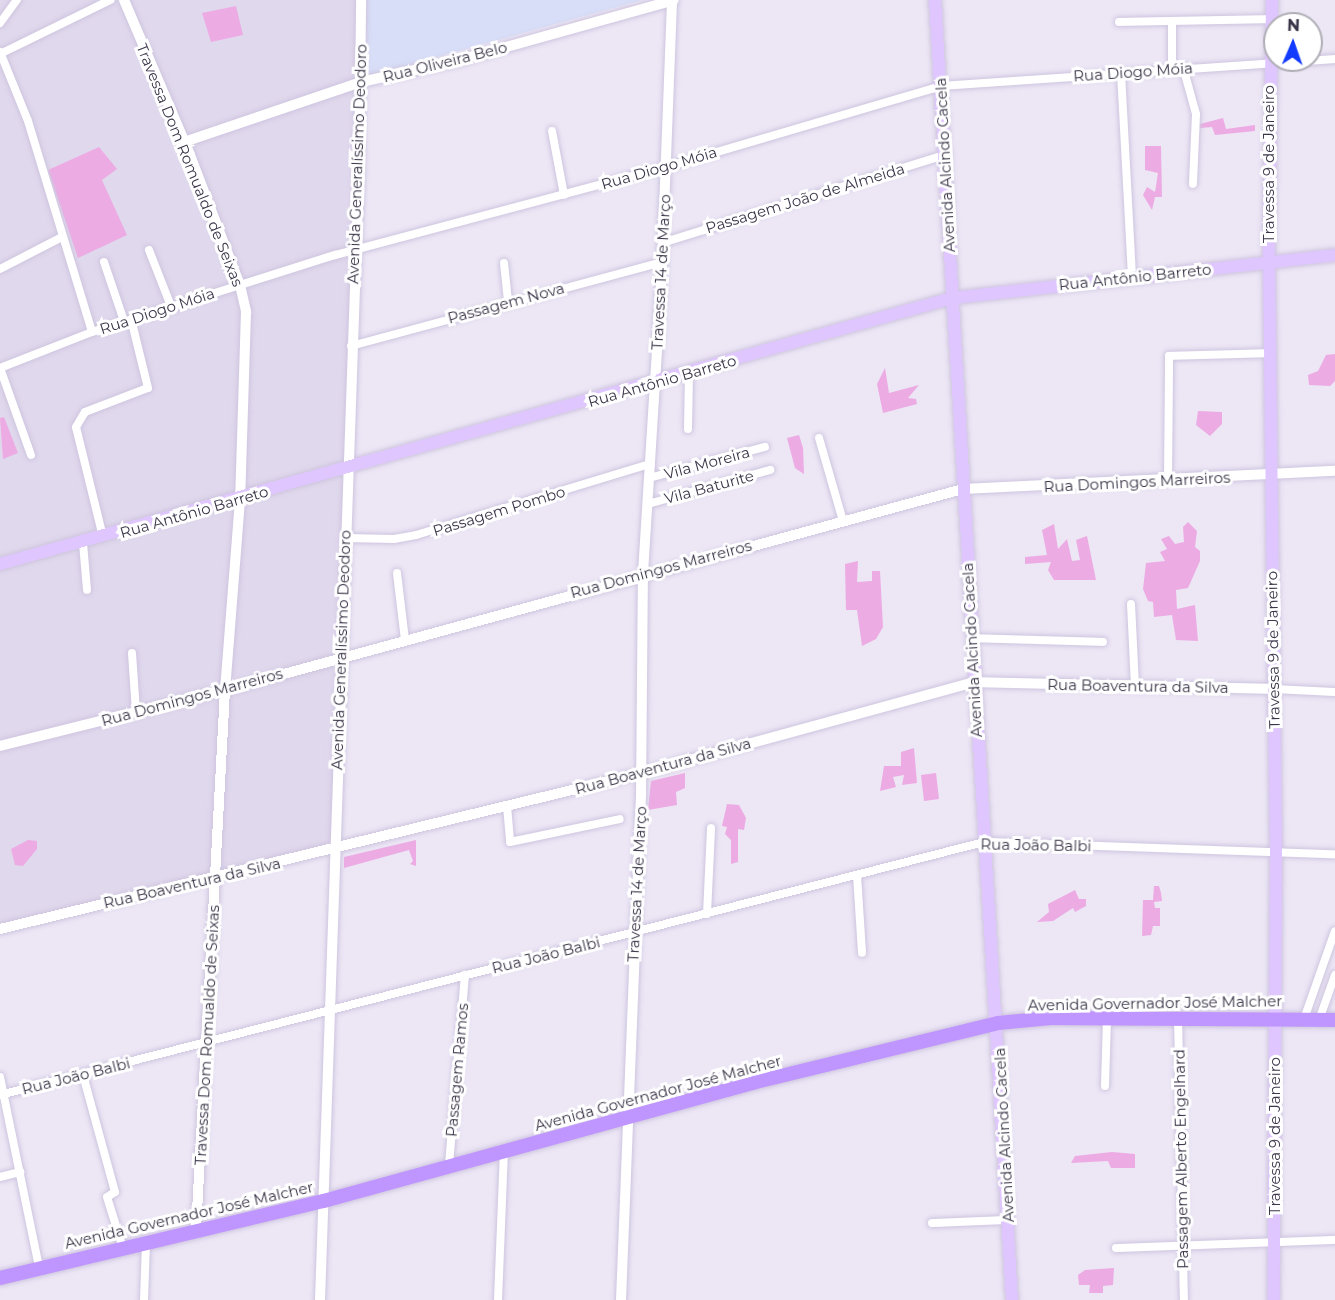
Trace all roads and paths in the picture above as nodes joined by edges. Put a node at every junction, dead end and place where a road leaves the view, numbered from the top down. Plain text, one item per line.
1 (17, 0) edge
2 (110, 0) edge
3 (124, 0) edge
4 (361, 0) edge
5 (673, 0) edge
6 (935, 0) edge
7 (1263, 19) edge
8 (1172, 21) junction
9 (1119, 22) dead end
10 (0, 23) edge
11 (1, 53) edge
12 (1263, 64) edge
13 (1172, 68) junction
14 (1183, 68) junction
15 (1269, 72) edge
16 (1121, 73) junction
17 (361, 82) junction
18 (941, 86) junction
19 (552, 131) dead end
20 (184, 142) junction
21 (947, 154) junction
22 (666, 167) junction
23 (1193, 184) dead end
24 (564, 195) junction
25 (62, 237) junction
26 (662, 243) junction
27 (149, 250) dead end
28 (355, 250) junction
29 (1335, 255) edge
30 (104, 262) dead end
31 (662, 262) junction
32 (504, 263) dead end
33 (1269, 263) junction
34 (0, 269) edge
35 (1132, 278) junction
36 (240, 285) junction
37 (952, 298) junction
38 (508, 302) junction
39 (171, 306) junction
40 (127, 320) junction
41 (92, 332) junction
42 (351, 346) junction
43 (1270, 353) junction
44 (0, 368) edge
45 (689, 373) junction
46 (655, 383) junction
47 (688, 429) dead end
48 (819, 438) dead end
49 (765, 447) dead end
50 (31, 455) dead end
51 (650, 464) junction
52 (346, 469) junction
53 (770, 470) dead end
54 (1335, 471) edge
55 (1271, 475) junction
56 (649, 478) junction
57 (1167, 481) junction
58 (963, 489) junction
59 (240, 500) junction
60 (648, 504) junction
61 (843, 521) junction
62 (103, 537) junction
63 (345, 538) junction
64 (83, 543) junction
65 (0, 564) edge
66 (397, 573) dead end
67 (644, 573) junction
68 (87, 590) dead end
69 (1131, 604) dead end
70 (971, 638) junction
71 (405, 640) junction
72 (1103, 642) dead end
73 (132, 653) dead end
74 (342, 658) junction
75 (974, 682) junction
76 (1135, 686) junction
77 (1273, 689) junction
78 (225, 690) junction
79 (1335, 692) edge
80 (136, 712) junction
81 (0, 746) edge
82 (642, 773) junction
83 (507, 806) junction
84 (620, 819) dead end
85 (711, 828) dead end
86 (984, 842) junction
87 (334, 848) junction
88 (1276, 851) junction
89 (1335, 854) edge
90 (857, 874) junction
91 (215, 878) junction
92 (707, 914) junction
93 (0, 929) edge
94 (1335, 931) edge
95 (636, 932) junction
96 (862, 952) dead end
97 (465, 975) junction
98 (1335, 975) edge
99 (330, 1011) junction
100 (1178, 1017) junction
101 (1275, 1017) junction
102 (1107, 1018) junction
103 (1304, 1019) junction
104 (1319, 1020) junction
105 (1335, 1020) edge
106 (998, 1023) junction
107 (206, 1042) junction
108 (84, 1075) junction
109 (0, 1077) edge
110 (1105, 1086) dead end
111 (2, 1094) edge
112 (627, 1120) junction
113 (504, 1152) junction
114 (449, 1165) junction
115 (20, 1172) junction
116 (0, 1177) edge
117 (324, 1200) junction
118 (1008, 1220) junction
119 (932, 1224) dead end
120 (196, 1231) junction
121 (1335, 1240) edge
122 (1275, 1242) junction
123 (146, 1243) junction
124 (1184, 1246) junction
125 (123, 1248) junction
126 (1116, 1248) dead end
127 (39, 1267) junction
128 (0, 1278) edge
129 (144, 1300) edge
130 (320, 1300) edge
131 (498, 1300) edge
132 (621, 1300) edge
133 (1012, 1300) edge
134 (1184, 1300) edge
135 (1274, 1300) edge

1 - 10 street
2 - 11 street
3 - 20 street, Travessa Dom Romualdo de Seixas
4 - 17 street, Avenida Generalíssimo Deodoro
5 - 17 street, Rua Oliveira Belo
5 - 22 street, Travessa 14 de Março
6 - 18 main road, Avenida Alcindo Cacela
7 - 8 street
8 - 9 street
8 - 13 street
11 - 25 street
12 - 14 street, Rua Diogo Móia
13 - 14 street, Rua Diogo Móia
13 - 16 street, Rua Diogo Móia
14 - 23 street
15 - 33 main road, Travessa 9 de Janeiro
16 - 18 street, Rua Diogo Móia
16 - 35 street
17 - 20 street, Rua Oliveira Belo
17 - 28 street, Avenida Generalíssimo Deodoro
18 - 21 main road, Avenida Alcindo Cacela
18 - 22 street, Rua Diogo Móia
19 - 24 street
20 - 36 street, Travessa Dom Romualdo de Seixas
21 - 26 street, Passagem João de Almeida
21 - 37 main road, Avenida Alcindo Cacela
22 - 24 street, Rua Diogo Móia
22 - 26 street, Travessa 14 de Março
24 - 28 street, Rua Diogo Móia
25 - 34 street
25 - 41 street
26 - 31 street, Travessa 14 de Março
27 - 39 street
28 - 36 street, Rua Diogo Móia
28 - 42 street, Avenida Generalíssimo Deodoro
29 - 33 main road, Rua Antônio Barreto
30 - 40 street
31 - 38 street, Passagem Nova
31 - 46 street, Travessa 14 de Março
32 - 38 street
33 - 35 main road, Rua Antônio Barreto
33 - 43 main road, Travessa 9 de Janeiro
35 - 37 main road, Rua Antônio Barreto
36 - 39 street, Rua Diogo Móia
36 - 59 street, Travessa Dom Romualdo de Seixas
37 - 45 main road, Rua Antônio Barreto
37 - 58 main road, Avenida Alcindo Cacela
38 - 42 street, Passagem Nova
39 - 40 street, Rua Diogo Móia
40 - 41 street, Rua Diogo Móia
40 - 62 street
41 - 44 street, Rua Diogo Móia
42 - 52 street, Avenida Generalíssimo Deodoro
43 - 55 main road, Travessa 9 de Janeiro
43 - 57 street
44 - 50 street
45 - 46 main road, Rua Antônio Barreto
45 - 47 street
46 - 51 street, Travessa 14 de Março
46 - 52 main road, Rua Antônio Barreto
48 - 61 street
49 - 56 street, Vila Moreira
51 - 56 street, Travessa 14 de Março
51 - 63 street, Passagem Pombo
52 - 59 main road, Rua Antônio Barreto
52 - 63 street, Avenida Generalíssimo Deodoro
53 - 60 street, Vila Baturite
54 - 55 street, Rua Domingos Marreiros
55 - 57 street, Rua Domingos Marreiros
55 - 77 main road, Travessa 9 de Janeiro
56 - 60 street, Travessa 14 de Março
57 - 58 street, Rua Domingos Marreiros
58 - 61 street, Rua Domingos Marreiros
58 - 70 main road, Avenida Alcindo Cacela
59 - 62 main road, Rua Antônio Barreto
59 - 78 street, Travessa Dom Romualdo de Seixas
60 - 67 street, Travessa 14 de Março
61 - 67 street, Rua Domingos Marreiros
62 - 64 main road, Rua Antônio Barreto
63 - 74 street, Avenida Generalíssimo Deodoro
64 - 65 main road, Rua Antônio Barreto
64 - 68 street
66 - 71 street
67 - 71 street, Rua Domingos Marreiros
67 - 82 street, Travessa 14 de Março
69 - 76 street
70 - 72 street
70 - 75 main road, Avenida Alcindo Cacela
71 - 74 street, Rua Domingos Marreiros
73 - 80 street
74 - 78 street, Rua Domingos Marreiros
74 - 87 street, Avenida Generalíssimo Deodoro
75 - 76 street, Rua Boaventura da Silva
75 - 82 street, Rua Boaventura da Silva
75 - 86 main road, Avenida Alcindo Cacela
76 - 77 street, Rua Boaventura da Silva
77 - 79 street, Rua Boaventura da Silva
77 - 88 main road, Travessa 9 de Janeiro
78 - 80 street, Rua Domingos Marreiros
78 - 91 street, Travessa Dom Romualdo de Seixas
80 - 81 street, Rua Domingos Marreiros
82 - 83 street, Rua Boaventura da Silva
82 - 95 street, Travessa 14 de Março
83 - 84 street
83 - 87 street, Rua Boaventura da Silva
85 - 92 street
86 - 88 street, Rua João Balbi
86 - 90 street, Rua João Balbi
86 - 106 main road, Avenida Alcindo Cacela
87 - 91 street, Rua Boaventura da Silva
87 - 99 street, Avenida Generalíssimo Deodoro
88 - 89 street, Rua João Balbi
88 - 101 main road, Travessa 9 de Janeiro
90 - 92 street, Rua João Balbi
90 - 96 street
91 - 93 street, Rua Boaventura da Silva
91 - 107 street, Travessa Dom Romualdo de Seixas
92 - 95 street, Rua João Balbi
94 - 103 street
95 - 97 street, Rua João Balbi
95 - 112 street, Travessa 14 de Março
97 - 99 street, Rua João Balbi
97 - 114 street, Passagem Ramos
98 - 104 street
99 - 107 street, Rua João Balbi
99 - 117 street, Avenida Generalíssimo Deodoro
100 - 101 main road, Avenida Governador José Malcher
100 - 102 main road, Avenida Governador José Malcher
100 - 124 street, Passagem Alberto Engelhard
101 - 103 main road, Avenida Governador José Malcher
101 - 122 main road, Travessa 9 de Janeiro
102 - 106 main road, Avenida Governador José Malcher
102 - 110 street
103 - 104 main road, Avenida Governador José Malcher
104 - 105 main road, Avenida Governador José Malcher
106 - 112 main road, Avenida Governador José Malcher
106 - 118 main road, Avenida Alcindo Cacela
107 - 108 street, Rua João Balbi
107 - 120 street, Travessa Dom Romualdo de Seixas
108 - 111 street, Rua João Balbi
108 - 125 street
109 - 111 street
111 - 115 street
112 - 113 main road, Avenida Governador José Malcher
112 - 132 street, Travessa 14 de Março
113 - 114 main road, Avenida Governador José Malcher
113 - 131 street
114 - 117 main road, Avenida Governador José Malcher
115 - 116 street
115 - 127 street
117 - 120 main road, Avenida Governador José Malcher
117 - 130 street, Avenida Generalíssimo Deodoro
118 - 119 street
118 - 133 main road, Avenida Alcindo Cacela
120 - 123 main road, Avenida Governador José Malcher
121 - 122 street
122 - 124 street
122 - 135 main road, Travessa 9 de Janeiro
123 - 125 main road, Avenida Governador José Malcher
123 - 129 street
124 - 126 street
124 - 134 street, Passagem Alberto Engelhard
125 - 127 main road, Avenida Governador José Malcher
127 - 128 main road, Avenida Governador José Malcher

